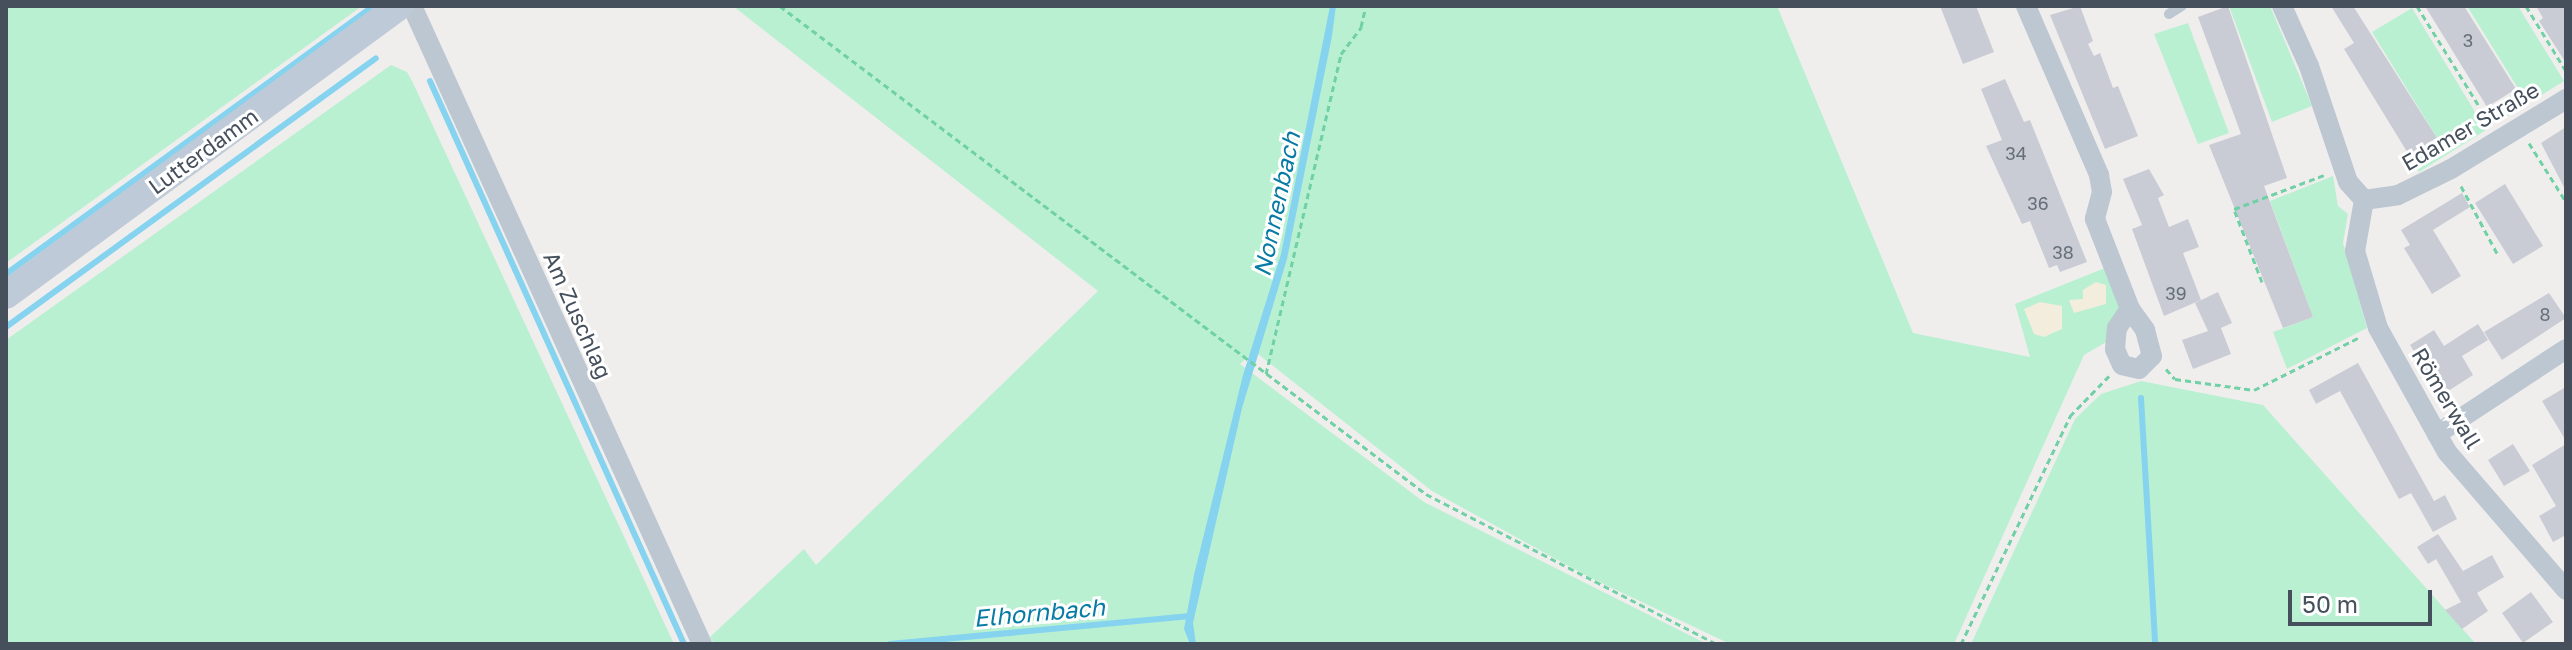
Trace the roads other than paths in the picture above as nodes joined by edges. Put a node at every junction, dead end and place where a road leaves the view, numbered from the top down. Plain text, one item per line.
1 (400, 6) edge
2 (412, 6) edge
3 (2026, 6) edge
4 (2182, 6) edge
5 (2282, 6) edge
6 (2169, 14) dead end
7 (2566, 99) edge
8 (2358, 196) junction
9 (6, 295) edge
10 (2130, 309) junction
11 (2566, 349) edge
12 (2437, 434) junction
13 (2566, 590) edge
14 (702, 644) edge

1 - 9 street, Lutterdamm
2 - 14 street, Am Zuschlag
3 - 10 street
4 - 6 lane
5 - 8 street
7 - 8 street, Edamer Straße
8 - 12 street, Römerwall
10 - 10 street
11 - 12 street
12 - 13 street, Römerwall

